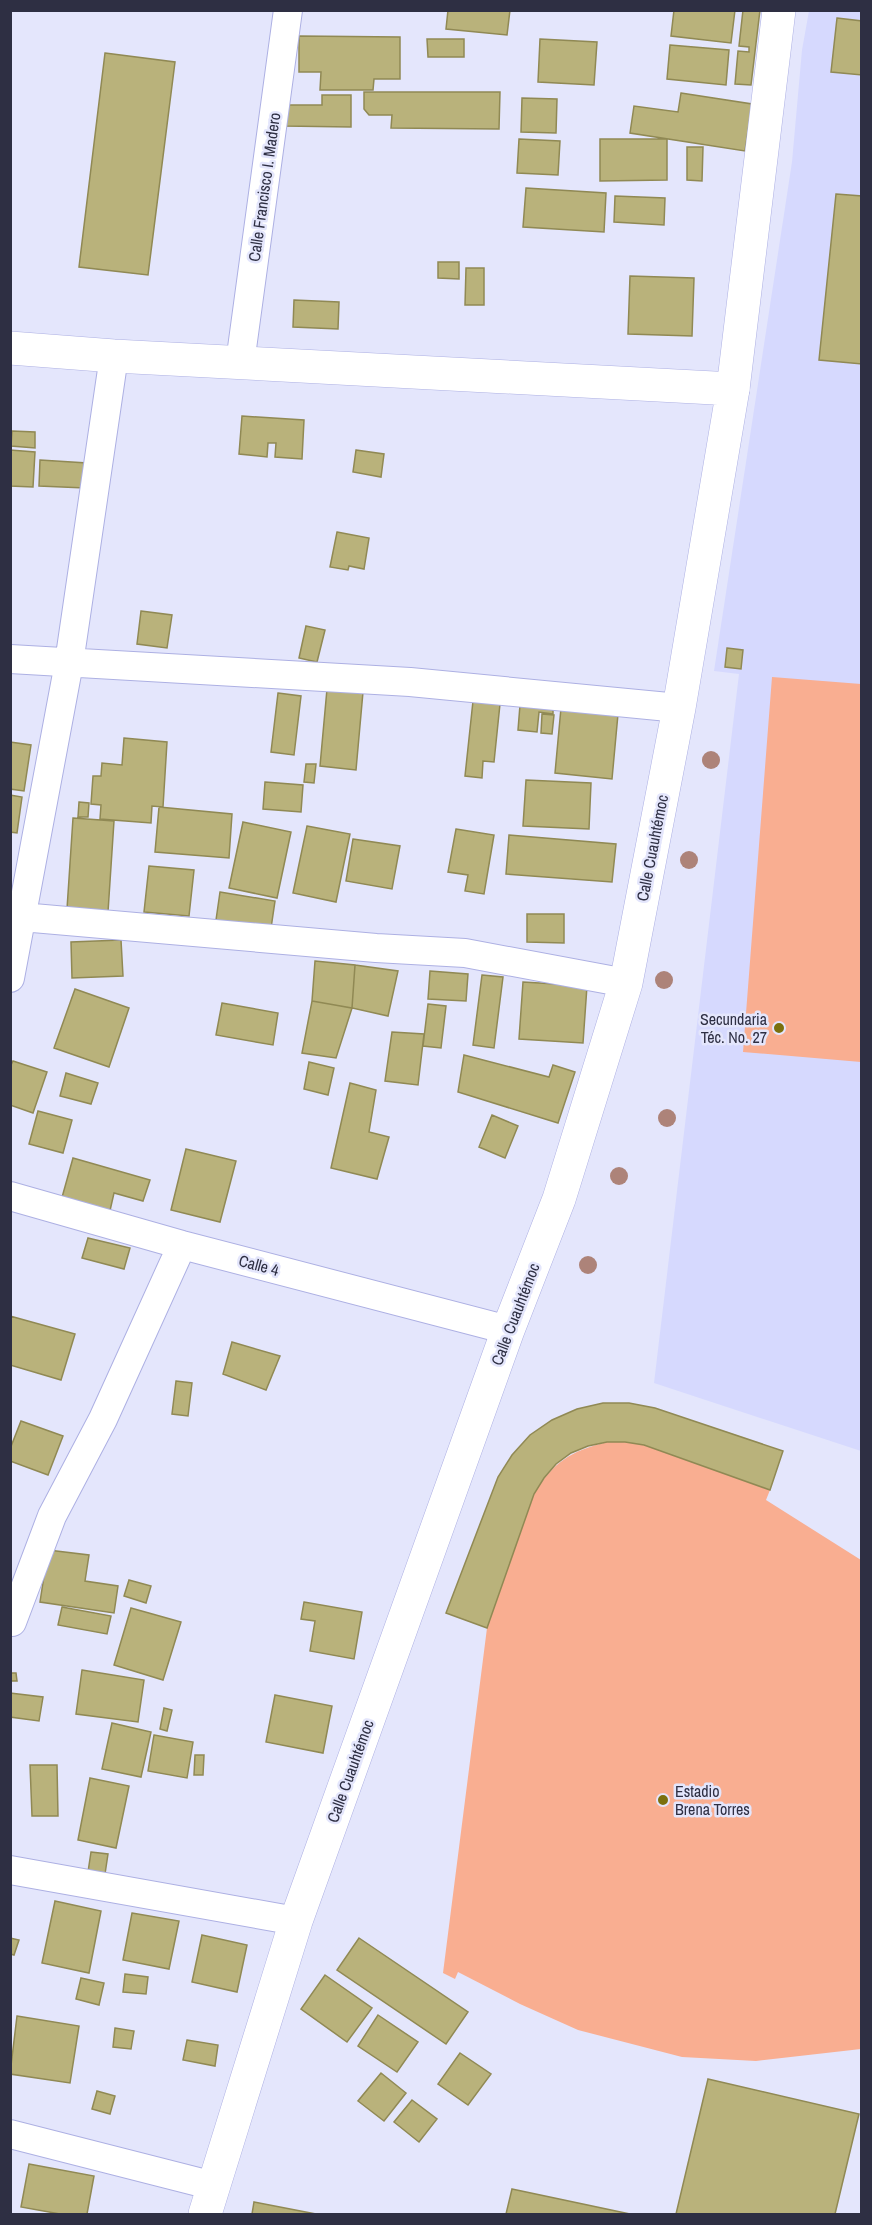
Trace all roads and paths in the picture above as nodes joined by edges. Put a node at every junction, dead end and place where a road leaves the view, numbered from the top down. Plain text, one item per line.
1 (288, 10) edge
2 (779, 10) edge
3 (10, 348) edge
4 (114, 356) junction
5 (240, 363) junction
6 (733, 389) junction
7 (10, 659) edge
8 (69, 663) junction
9 (679, 708) junction
10 (16, 916) edge
11 (10, 978) edge
12 (627, 983) junction
13 (10, 1196) edge
14 (182, 1245) junction
15 (508, 1330) junction
16 (12, 1622) dead end
17 (10, 1870) edge
18 (296, 1921) junction
19 (10, 2134) edge
20 (210, 2200) edge

1 - 5 street, Calle Francisco I. Madero
2 - 6 main road, Calle Cuauhtémoc
3 - 4 main road
4 - 5 main road
4 - 8 street
5 - 6 main road
6 - 9 main road, Calle Cuauhtémoc
7 - 8 street
8 - 9 street
8 - 10 street
9 - 12 main road, Calle Cuauhtémoc
10 - 11 street
10 - 12 street
12 - 15 main road, Calle Cuauhtémoc
13 - 14 street, Calle 4
14 - 15 street, Calle 4
14 - 16 street
15 - 18 main road, Calle Cuauhtémoc
17 - 18 street
18 - 20 main road, Calle Cuauhtémoc
19 - 20 street

